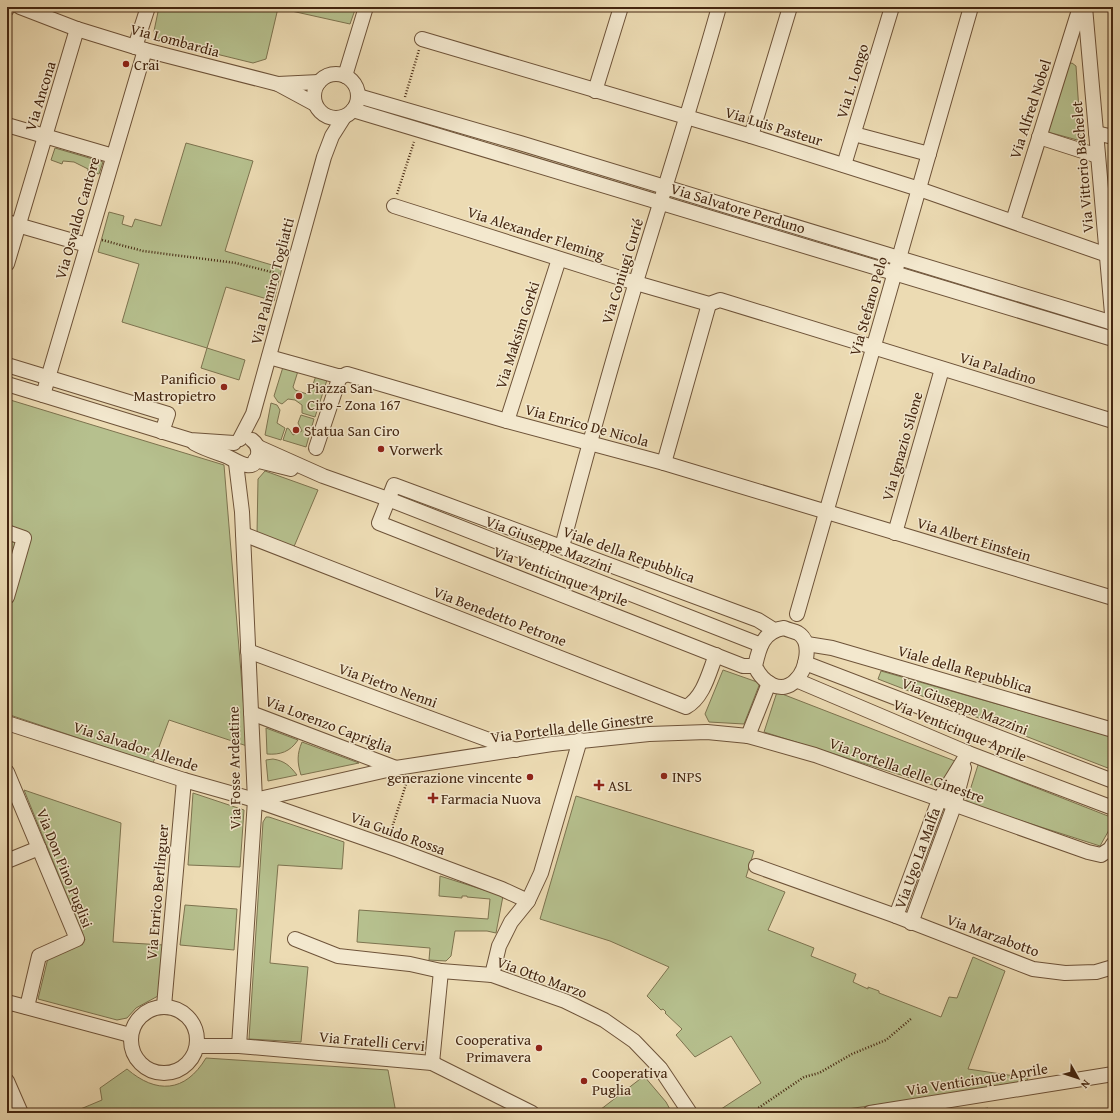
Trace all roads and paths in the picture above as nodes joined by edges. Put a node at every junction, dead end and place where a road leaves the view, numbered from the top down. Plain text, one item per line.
1 (20, 7) edge
2 (148, 7) edge
3 (366, 7) edge
4 (621, 7) edge
5 (719, 7) edge
6 (790, 7) edge
7 (892, 7) edge
8 (971, 7) edge
9 (1080, 7) edge
10 (1084, 7) edge
11 (77, 29) junction
12 (422, 39) joint
13 (140, 49) junction
14 (345, 76) junction
15 (319, 82) junction
16 (278, 84) junction
17 (595, 90) junction
18 (358, 96) junction
19 (318, 109) junction
20 (401, 109) junction
21 (349, 114) junction
22 (688, 118) junction
23 (7, 125) edge
24 (417, 130) junction
25 (1096, 133) junction
26 (854, 134) junction
27 (46, 136) junction
28 (751, 136) junction
29 (1113, 136) edge
30 (1039, 137) junction
31 (929, 154) junction
32 (113, 156) junction
33 (1098, 156) junction
34 (324, 157) junction
35 (844, 166) junction
36 (666, 187) junction
37 (919, 189) junction
38 (660, 203) junction
39 (394, 206) joint
40 (1013, 221) junction
41 (13, 224) edge
42 (88, 241) junction
43 (1110, 256) edge
44 (899, 257) junction
45 (559, 259) junction
46 (7, 264) edge
47 (896, 273) junction
48 (291, 278) junction
49 (636, 283) junction
50 (709, 304) junction
51 (1113, 324) edge
52 (1113, 339) edge
53 (874, 348) junction
54 (269, 357) junction
55 (7, 365) edge
56 (942, 369) junction
57 (340, 376) junction
58 (49, 377) junction
59 (7, 384) edge
60 (43, 395) junction
61 (507, 421) junction
62 (1113, 421) edge
63 (162, 432) junction
64 (589, 443) junction
65 (316, 448) dead end
66 (245, 452) junction
67 (664, 463) junction
68 (388, 500) junction
69 (826, 512) junction
70 (7, 532) edge
71 (894, 533) junction
72 (243, 534) junction
73 (562, 547) junction
74 (7, 598) edge
75 (1113, 598) edge
76 (797, 614) junction
77 (779, 629) junction
78 (803, 639) junction
79 (762, 645) junction
80 (248, 651) junction
81 (716, 655) junction
82 (805, 663) junction
83 (755, 666) junction
84 (796, 680) junction
85 (769, 683) junction
86 (251, 713) junction
87 (7, 723) edge
88 (1113, 730) edge
89 (748, 736) junction
90 (580, 740) junction
91 (517, 750) junction
92 (968, 754) junction
93 (411, 766) junction
94 (396, 768) junction
95 (7, 772) edge
96 (184, 780) junction
97 (1113, 781) edge
98 (255, 800) junction
99 (939, 800) junction
100 (954, 806) junction
101 (1113, 808) edge
102 (1113, 844) edge
103 (386, 846) junction
104 (39, 848) junction
105 (7, 861) edge
106 (756, 866) dead end
107 (528, 900) junction
108 (896, 916) junction
109 (911, 923) junction
110 (295, 940) dead end
111 (1113, 968) edge
112 (440, 971) junction
113 (492, 975) junction
114 (7, 1002) edge
115 (164, 1006) junction
116 (27, 1007) junction
117 (912, 1018) dead end
118 (130, 1035) junction
119 (197, 1046) junction
120 (239, 1046) junction
121 (432, 1063) junction
122 (1113, 1074) edge
123 (7, 1081) edge
124 (21, 1113) edge
125 (532, 1113) edge
126 (690, 1113) edge
127 (751, 1113) edge
128 (870, 1113) edge

1 - 11 street, Via Lombardia
2 - 13 street, Via Osvaldo Cantore
3 - 14 street
4 - 17 street
5 - 22 street, Via Coniugi Curié
6 - 28 street
7 - 26 street, Via L. Longo
8 - 31 street, Via Stefano Pelo
9 - 30 street, Via Alfred Nobel
10 - 25 street, Via Vittorio Bachelet
11 - 13 street, Via Lombardia
11 - 27 street, Via Ancona
12 - 17 street, Via Luis Pasteur
12 - 20 path
13 - 16 street, Via Lombardia
13 - 32 street, Via Osvaldo Cantore
14 - 15 street
14 - 18 street
15 - 16 street, Via Lombardia
15 - 19 street
16 - 19 street, Via Lombardia
17 - 22 street, Via Luis Pasteur
18 - 20 street, Via Salvatore Perduno
18 - 21 street
19 - 21 street
19 - 34 street, Via Palmiro Togliatti
20 - 36 street, Via Salvatore Perduno
21 - 24 street, Via Salvatore Perduno
21 - 34 street, Via Palmiro Togliatti
22 - 28 street, Via Luis Pasteur
22 - 36 street, Via Coniugi Curié
23 - 27 street
24 - 38 street, Via Salvatore Perduno
24 - 39 path
25 - 29 street
25 - 33 street, Via Vittorio Bachelet
26 - 31 street
26 - 35 street, Via L. Longo
27 - 32 street
27 - 41 street, Via Ancona
28 - 35 street, Via Luis Pasteur
30 - 33 street
30 - 40 street, Via Alfred Nobel
31 - 37 street, Via Stefano Pelo
32 - 42 street, Via Osvaldo Cantore
33 - 43 street, Via Vittorio Bachelet
34 - 48 street, Via Palmiro Togliatti
35 - 37 street, Via Luis Pasteur
36 - 38 street, Via Coniugi Curié
36 - 44 street, Via Salvatore Perduno
37 - 40 street, Via Luis Pasteur
37 - 44 street, Via Stefano Pelo
38 - 47 street, Via Salvatore Perduno
38 - 49 street, Via Coniugi Curié
39 - 45 street, Via Alexander Fleming
40 - 43 street, Via Luis Pasteur
41 - 42 street
41 - 46 street, Via Ancona
42 - 48 path
42 - 58 street, Via Osvaldo Cantore
43 - 51 street, Via Vittorio Bachelet
44 - 47 street, Via Stefano Pelo
44 - 51 street, Via Salvatore Perduno
45 - 49 street, Via Alexander Fleming
45 - 61 street, Via Maksim Gorki
47 - 52 street, Via Salvatore Perduno
47 - 53 street, Via Stefano Pelo
48 - 54 street, Via Palmiro Togliatti
49 - 50 street, Via Alexander Fleming
49 - 64 street, Via Coniugi Curié
50 - 53 street, Via Alexander Fleming
50 - 67 street
53 - 56 street, Via Paladino
53 - 69 street, Via Stefano Pelo
54 - 57 street, Via Enrico De Nicola
54 - 66 street, Via Palmiro Togliatti
55 - 58 street
56 - 62 street, Via Paladino
56 - 71 street, Via Ignazio Silone
57 - 61 street, Via Enrico De Nicola
57 - 65 street
58 - 60 street, Via Osvaldo Cantore
58 - 63 street
59 - 60 street, Via Giuseppe Mazzini
60 - 63 street, Via Giuseppe Mazzini
61 - 64 street, Via Enrico De Nicola
63 - 66 street, Via Giuseppe Mazzini
64 - 67 street, Via Enrico De Nicola
64 - 73 street, Via Coniugi Curié
66 - 68 street, Via Giuseppe Mazzini
66 - 72 street, Via Fosse Ardeatine
67 - 69 street, Via Enrico De Nicola
68 - 73 street, Viale della Repubblica
68 - 79 street, Via Giuseppe Mazzini
68 - 81 street, Via Venticinque Aprile
69 - 71 street, Via Albert Einstein
69 - 76 street, Via Stefano Pelo
70 - 74 street
71 - 75 street, Via Albert Einstein
72 - 80 street, Via Fosse Ardeatine
72 - 81 street, Via Benedetto Petrone
73 - 77 street, Viale della Repubblica
76 - 77 street, Via Stefano Pelo
76 - 78 street, Via Stefano Pelo
77 - 78 street
77 - 79 street
78 - 82 street
78 - 88 street, Viale della Repubblica
79 - 83 street
80 - 86 street, Via Fosse Ardeatine
80 - 91 street, Via Pietro Nenni
81 - 83 street, Via Venticinque Aprile
82 - 84 street
82 - 97 street, Via Giuseppe Mazzini
83 - 85 street
84 - 85 street
84 - 92 street, Via Venticinque Aprile
85 - 89 street
86 - 94 street, Via Lorenzo Capriglia
86 - 98 street, Via Fosse Ardeatine
87 - 96 street, Via Salvador Allende
89 - 90 street, Via Portella delle Ginestre
89 - 99 street, Via Portella delle Ginestre
90 - 91 street, Via Portella delle Ginestre
90 - 107 street
91 - 93 street, Via Portella delle Ginestre
92 - 99 street, Via Ugo La Malfa
92 - 100 street, Via Ugo La Malfa
92 - 101 street, Via Venticinque Aprile
93 - 94 street, Via Portella delle Ginestre
93 - 103 path
94 - 98 street, Via Portella delle Ginestre
95 - 104 street, Via Don Pino Puglisi
96 - 98 street, Via Salvador Allende
96 - 115 street, Via Enrico Berlinguer
98 - 103 street, Via Guido Rossa
98 - 120 street, Via Fosse Ardeatine
99 - 100 street, Via Portella delle Ginestre
99 - 108 street, Via Ugo La Malfa
100 - 102 street, Via Portella delle Ginestre
100 - 109 street, Via Ugo La Malfa
103 - 107 street, Via Guido Rossa
104 - 105 street
104 - 116 street, Via Don Pino Puglisi
106 - 108 street, Via Ugo La Malfa
107 - 113 street
108 - 109 street, Via Ugo La Malfa
109 - 111 street, Via Marzabotto
110 - 112 street, Via Otto Marzo
112 - 113 street, Via Otto Marzo
112 - 121 street
113 - 126 street, Via Otto Marzo
114 - 116 street
115 - 118 street
115 - 119 street
116 - 118 street
117 - 127 path
118 - 119 street
119 - 120 street, Via Fratelli Cervi
120 - 121 street, Via Fratelli Cervi
121 - 125 street, Via Fratelli Cervi
122 - 128 street, Via Venticinque Aprile
123 - 124 street

